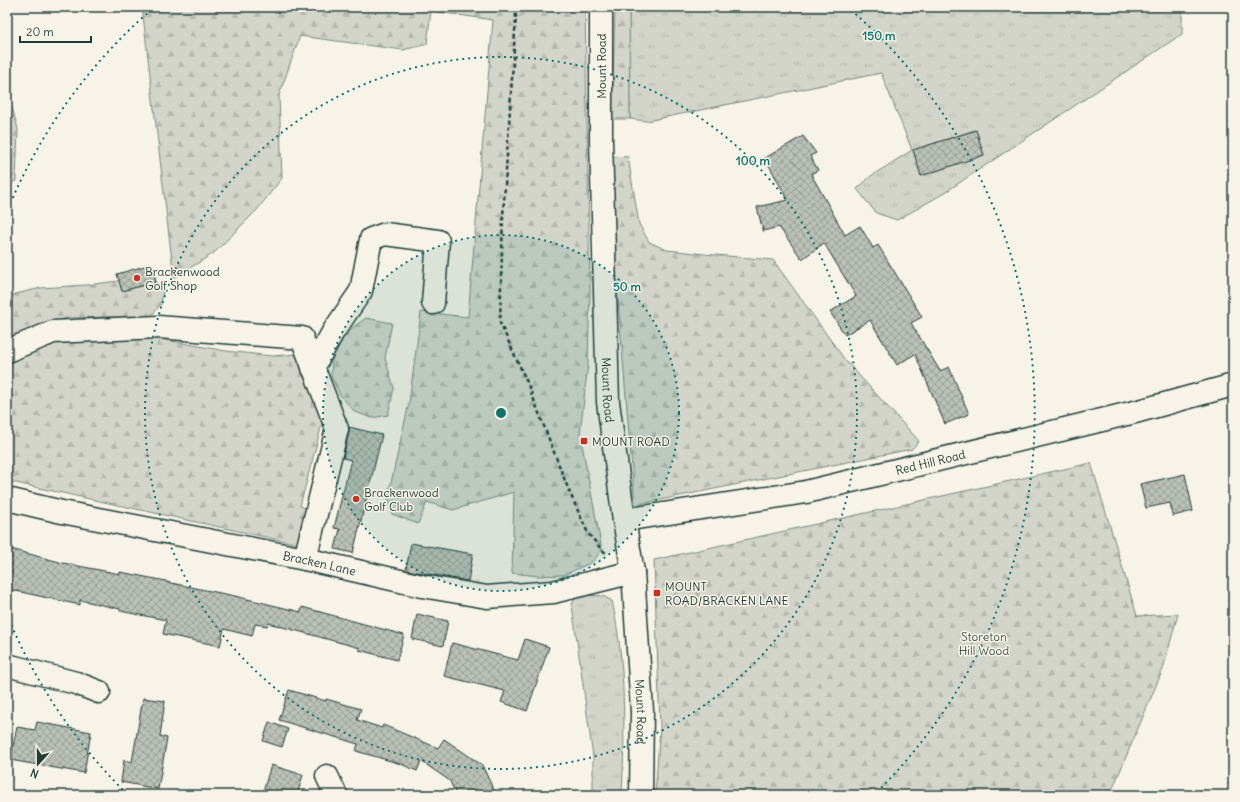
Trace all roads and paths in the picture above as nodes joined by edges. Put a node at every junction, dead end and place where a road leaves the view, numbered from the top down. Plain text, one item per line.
1 (514, 7) edge
2 (601, 7) edge
3 (433, 303) dead end
4 (7, 351) edge
5 (313, 368) junction
6 (1233, 385) edge
7 (7, 499) edge
8 (624, 520) junction
9 (305, 559) junction
10 (633, 572) junction
11 (7, 666) edge
12 (99, 692) dead end
13 (641, 795) edge

1 - 10 path
2 - 8 street, Mount Road
3 - 5 street
4 - 5 street
5 - 9 street
6 - 8 street, Red Hill Road
7 - 9 street, Bracken Lane
8 - 10 street, Mount Road
9 - 10 street, Bracken Lane
10 - 13 street, Mount Road
11 - 12 street

